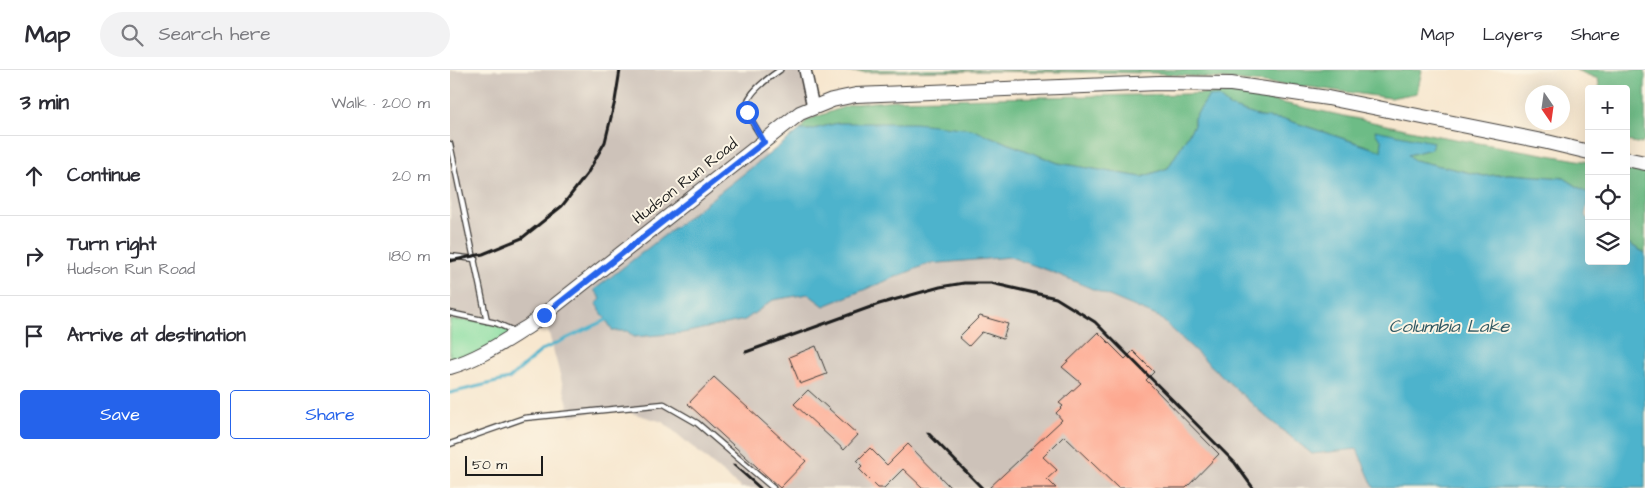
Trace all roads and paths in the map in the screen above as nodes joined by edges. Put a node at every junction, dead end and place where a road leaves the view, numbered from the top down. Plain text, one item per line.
1 (780, 70) edge
2 (805, 70) edge
3 (814, 107) junction
4 (764, 142) junction
5 (450, 144) edge
6 (1585, 151) edge
7 (1630, 160) edge
8 (1645, 163) edge
9 (450, 256) edge
10 (475, 259) junction
11 (450, 313) edge
12 (487, 322) junction
13 (518, 333) junction
14 (450, 367) edge
15 (450, 444) edge
16 (773, 488) edge

1 - 4 lane
2 - 3 street
3 - 4 main road, Hudson Run Road
3 - 6 main road, Hudson Run Road
4 - 13 main road, Hudson Run Road
5 - 10 lane
7 - 8 main road
9 - 10 lane
10 - 12 lane
11 - 12 lane
12 - 13 lane
13 - 14 main road, Hudson Run Road
15 - 16 lane

